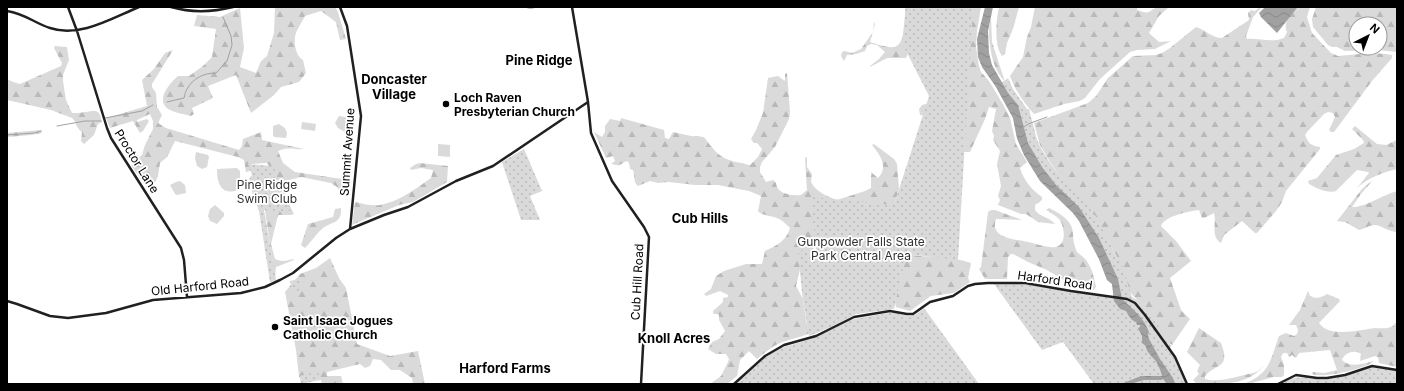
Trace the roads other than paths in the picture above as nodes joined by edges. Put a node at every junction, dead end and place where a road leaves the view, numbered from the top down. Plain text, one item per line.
1 (68, 7) edge
2 (140, 7) edge
3 (171, 7) edge
4 (233, 7) edge
5 (340, 7) edge
6 (528, 7) edge
7 (533, 7) edge
8 (572, 7) edge
9 (7, 11) edge
10 (77, 31) junction
11 (588, 102) junction
12 (350, 229) junction
13 (187, 297) junction
14 (7, 302) edge
15 (1397, 370) edge
16 (641, 384) edge
17 (734, 384) edge
18 (1187, 384) edge
19 (1278, 384) edge

1 - 10 street, Proctor Lane
2 - 10 street
3 - 4 street
5 - 12 street, Summit Avenue
6 - 7 street
8 - 11 street, Cub Hill Road
9 - 10 street
10 - 13 street, Proctor Lane
11 - 12 street, Old Harford Road
11 - 16 street, Cub Hill Road
12 - 13 street, Old Harford Road
13 - 14 street, Old Harford Road
15 - 19 street
17 - 18 street, Harford Road

